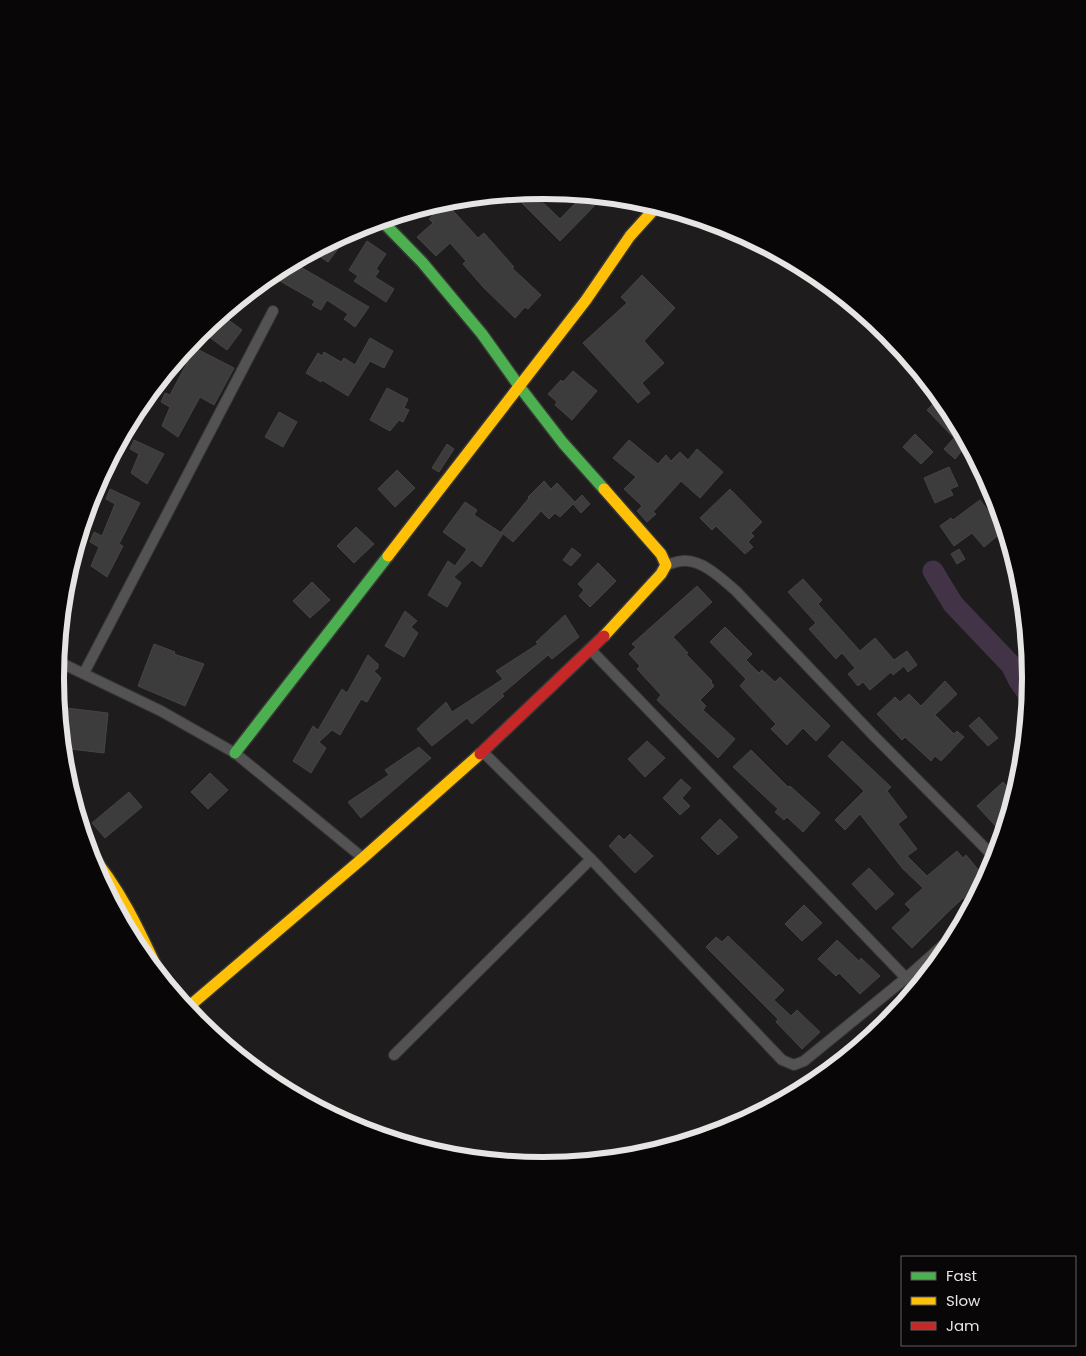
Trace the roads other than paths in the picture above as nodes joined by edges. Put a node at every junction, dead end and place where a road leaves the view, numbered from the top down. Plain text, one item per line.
1 (653, 212) edge
2 (386, 225) edge
3 (273, 311) dead end
4 (519, 386) junction
5 (666, 565) junction
6 (591, 650) junction
7 (64, 664) edge
8 (84, 673) junction
9 (483, 752) junction
10 (235, 753) junction
11 (989, 852) edge
12 (363, 858) junction
13 (591, 859) junction
14 (103, 867) edge
15 (145, 943) edge
16 (937, 950) edge
17 (906, 978) junction
18 (192, 1004) edge
19 (394, 1055) dead end

1 - 4 street
2 - 4 street
3 - 8 street
4 - 5 street
4 - 10 street
5 - 6 street
5 - 11 street
6 - 9 street
6 - 17 street
7 - 8 street
8 - 10 street
9 - 12 street
9 - 13 street
10 - 12 street
12 - 18 street
13 - 17 street
13 - 19 street
14 - 15 street
16 - 17 street

